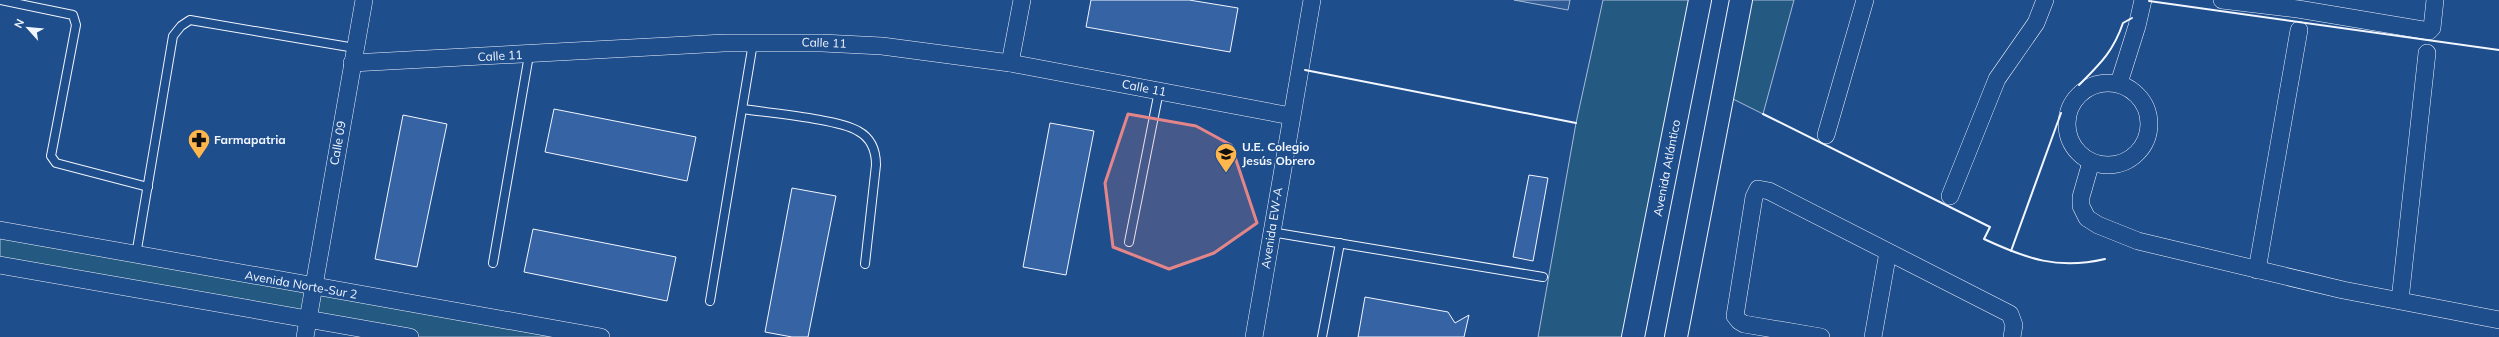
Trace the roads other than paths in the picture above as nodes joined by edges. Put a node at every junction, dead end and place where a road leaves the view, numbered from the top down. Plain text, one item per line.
1 (0, 0) edge
2 (364, 0) edge
3 (1022, 0) edge
4 (1312, 0) edge
5 (1700, 0) edge
6 (1741, 0) edge
7 (1865, 0) edge
8 (2045, 0) edge
9 (2143, 0) edge
10 (2222, 0) edge
11 (2435, 0) edge
12 (2298, 5) edge
13 (2299, 30) dead end
14 (753, 43) junction
15 (2427, 53) dead end
16 (353, 55) junction
17 (529, 55) junction
18 (1010, 63) junction
19 (2119, 83) junction
20 (1160, 91) junction
21 (743, 109) junction
22 (1291, 116) junction
23 (1826, 135) dead end
24 (2092, 162) junction
25 (148, 187) junction
26 (1950, 196) dead end
27 (0, 230) edge
28 (1271, 232) junction
29 (1129, 242) dead end
30 (1340, 243) junction
31 (1888, 252) junction
32 (136, 255) junction
33 (492, 263) dead end
34 (865, 264) dead end
35 (0, 265) edge
36 (2257, 270) junction
37 (1543, 277) dead end
38 (313, 287) junction
39 (2400, 300) junction
40 (710, 301) dead end
41 (308, 318) junction
42 (2499, 320) edge
43 (1678, 336) edge
44 (305, 337) edge
45 (410, 337) edge
46 (601, 337) edge
47 (1254, 337) edge
48 (1322, 337) edge
49 (1633, 337) edge
50 (1821, 337) edge
51 (1873, 337) edge
52 (2012, 337) edge

1 - 25 lane
2 - 16 street, Calle 09
3 - 18 street
4 - 22 street, Avenida EW-A
5 - 49 main road, Avenida Atlántico
6 - 43 main road
7 - 23 street
8 - 26 street
9 - 19 street
10 - 12 street
11 - 12 street
13 - 36 street
14 - 17 street, Calle 11
14 - 18 street, Calle 11
14 - 21 lane
15 - 39 street
16 - 17 street, Calle 11
16 - 25 lane
16 - 38 street, Calle 09
17 - 33 lane
18 - 20 street, Calle 11
19 - 24 street
19 - 24 street
20 - 22 street, Calle 11
20 - 29 lane
21 - 34 lane
21 - 40 lane
22 - 28 street, Avenida EW-A
24 - 36 street
25 - 32 lane
27 - 32 street, Avenida Norte-Sur 2
28 - 30 lane
28 - 47 street, Avenida EW-A
30 - 37 lane
30 - 48 lane
31 - 50 street
31 - 51 street
31 - 52 street
32 - 38 street, Avenida Norte-Sur 2
35 - 41 street
36 - 39 street
38 - 41 street, Calle 09
38 - 46 street, Avenida Norte-Sur 2
39 - 42 street
41 - 44 street, Calle 09
41 - 45 street

